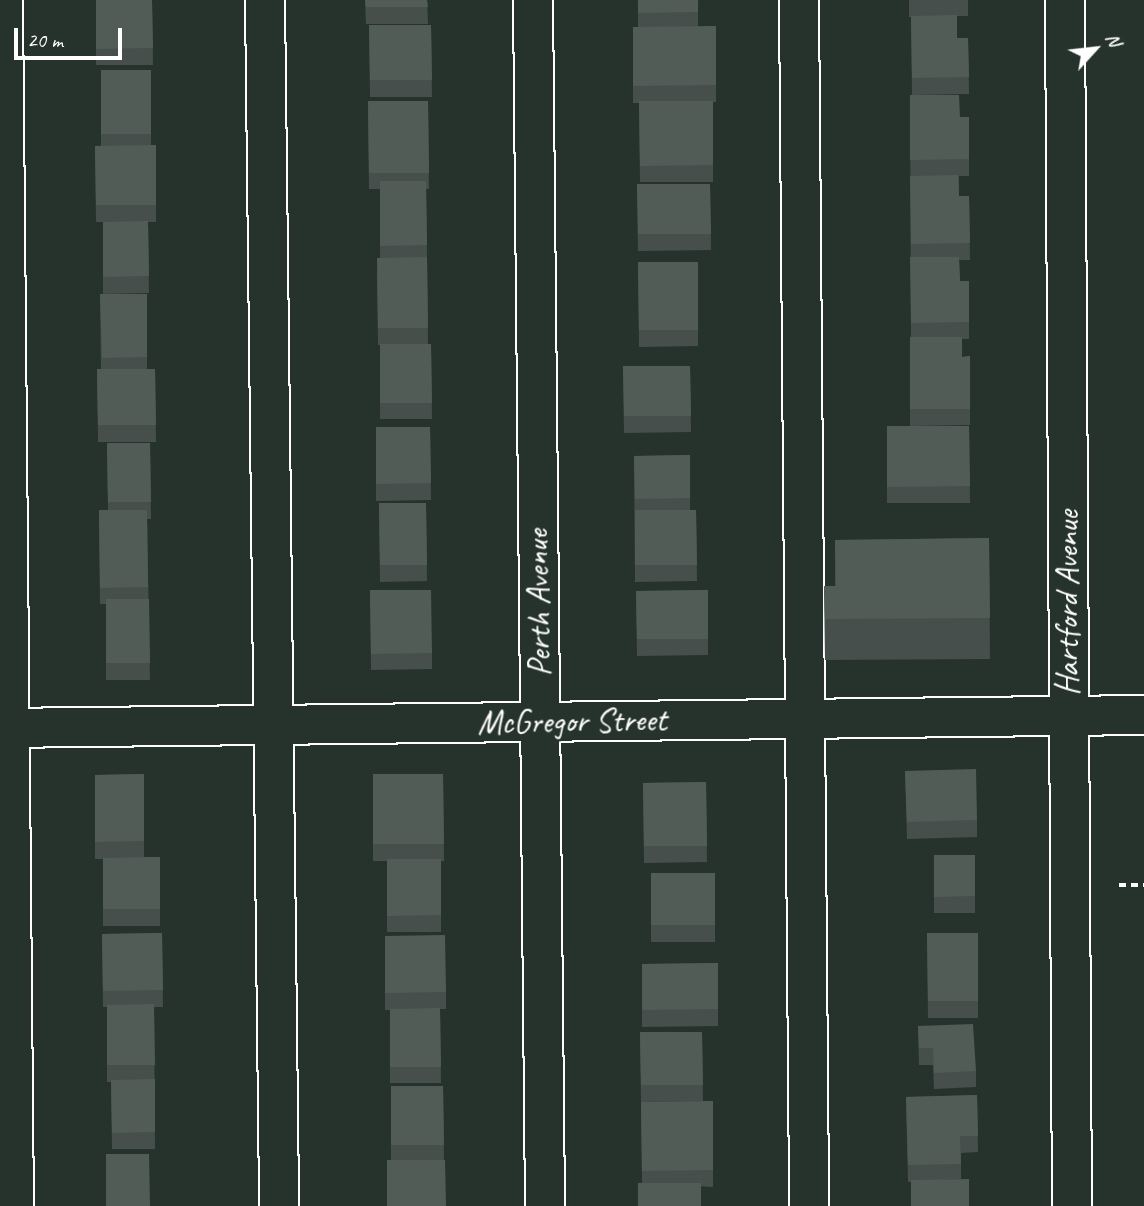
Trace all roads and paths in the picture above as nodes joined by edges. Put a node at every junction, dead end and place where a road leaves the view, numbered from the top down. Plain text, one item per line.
1 (3, 0) edge
2 (265, 0) edge
3 (533, 0) edge
4 (799, 0) edge
5 (1065, 0) edge
6 (1068, 716) junction
7 (1144, 716) edge
8 (805, 720) junction
9 (540, 722) junction
10 (274, 725) junction
11 (6, 728) edge
12 (1119, 885) dead end
13 (1144, 885) edge
14 (14, 1206) edge
15 (279, 1206) edge
16 (545, 1206) edge
17 (809, 1206) edge
18 (1072, 1206) edge

1 - 11 street
2 - 10 street
3 - 9 street, Perth Avenue
4 - 8 street
5 - 6 street, Hartford Avenue
6 - 7 street, McGregor Street
6 - 8 street, McGregor Street
6 - 18 street, Hartford Avenue
8 - 9 street, McGregor Street
8 - 17 street
9 - 10 street, McGregor Street
9 - 16 street, Perth Avenue
10 - 11 street, McGregor Street
10 - 15 street
11 - 14 street
12 - 13 path

